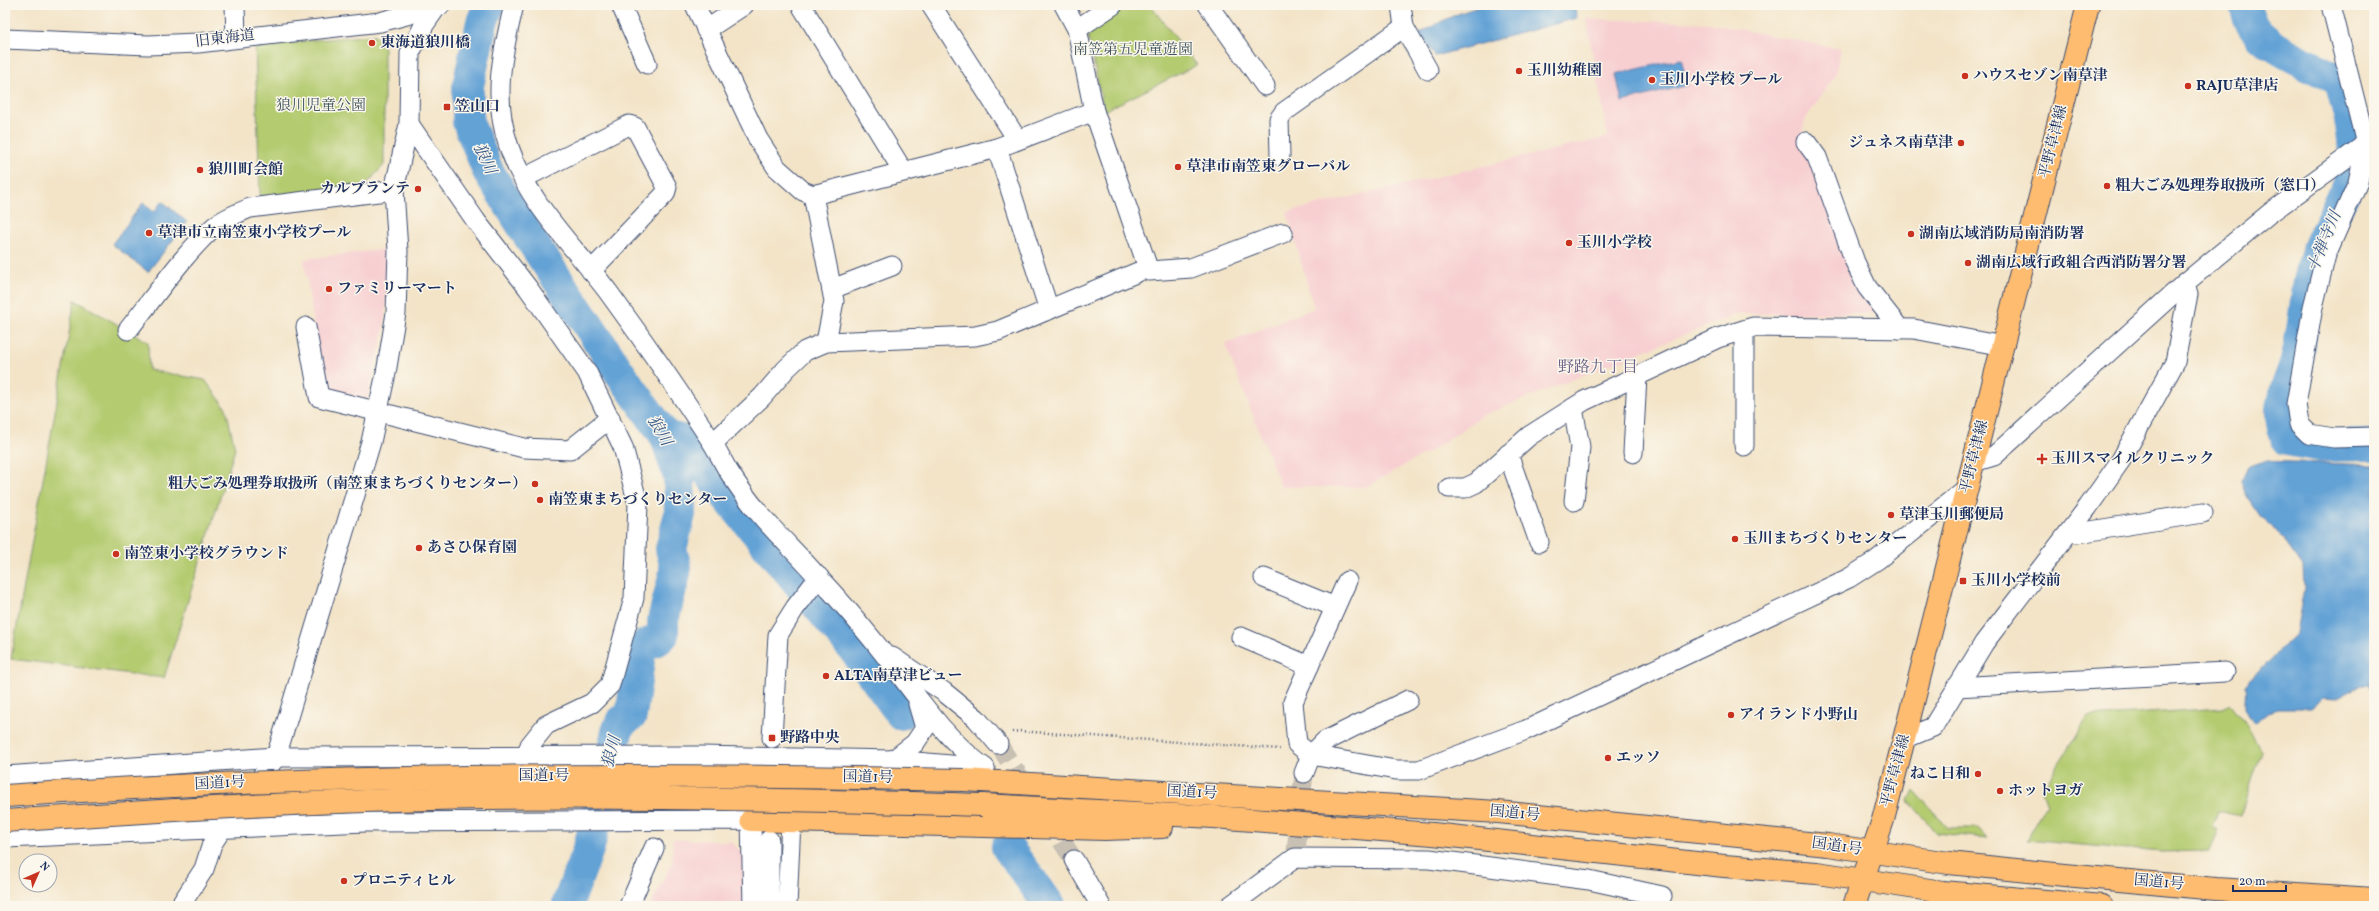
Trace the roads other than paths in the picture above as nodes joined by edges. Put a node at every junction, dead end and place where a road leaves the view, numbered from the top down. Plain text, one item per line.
1 (235, 5) edge
2 (514, 5) edge
3 (621, 5) edge
4 (694, 5) edge
5 (744, 5) edge
6 (800, 5) edge
7 (931, 5) edge
8 (1064, 5) edge
9 (1113, 5) edge
10 (1208, 5) edge
11 (1401, 5) edge
12 (2088, 5) edge
13 (2331, 5) edge
14 (438, 6) edge
15 (1404, 27) junction
16 (1077, 29) junction
17 (706, 30) junction
18 (236, 37) junction
19 (5, 39) edge
20 (647, 64) dead end
21 (1428, 70) dead end
22 (1265, 86) dead end
23 (1094, 111) junction
24 (409, 124) junction
25 (1017, 139) junction
26 (1806, 142) dead end
27 (2361, 147) edge
28 (997, 148) junction
29 (1280, 156) dead end
30 (904, 171) junction
31 (524, 178) junction
32 (394, 190) junction
33 (813, 195) junction
34 (1283, 233) dead end
35 (892, 266) dead end
36 (591, 271) junction
37 (1138, 272) dead end
38 (2185, 284) junction
39 (832, 289) junction
40 (1049, 310) junction
41 (306, 327) dead end
42 (1900, 329) junction
43 (128, 330) dead end
44 (1744, 330) junction
45 (826, 342) junction
46 (2003, 346) junction
47 (1637, 376) junction
48 (1572, 408) junction
49 (377, 410) junction
50 (610, 418) junction
51 (2374, 437) edge
52 (713, 443) junction
53 (1744, 446) dead end
54 (1633, 453) dead end
55 (1508, 454) junction
56 (1974, 462) junction
57 (1449, 488) dead end
58 (1967, 488) junction
59 (1574, 501) dead end
60 (2203, 513) dead end
61 (2069, 532) junction
62 (1539, 542) dead end
63 (819, 577) junction
64 (1264, 578) dead end
65 (1347, 581) dead end
66 (1335, 607) junction
67 (1241, 637) dead end
68 (881, 650) junction
69 (1309, 666) junction
70 (2225, 672) dead end
71 (1956, 687) junction
72 (917, 698) junction
73 (1408, 700) dead end
74 (772, 738) dead end
75 (1904, 739) junction
76 (995, 740) tunnel mouth
77 (1304, 749) junction
78 (527, 755) junction
79 (493, 756) junction
80 (276, 757) junction
81 (893, 760) junction
82 (985, 768) junction
83 (1304, 772) tunnel mouth
84 (5, 776) edge
85 (1214, 794) junction
86 (5, 796) edge
87 (1214, 817) junction
88 (502, 820) junction
89 (751, 820) junction
90 (5, 821) edge
91 (791, 821) junction
92 (222, 829) junction
93 (1433, 834) junction
94 (5, 838) edge
95 (769, 840) dead end
96 (654, 848) dead end
97 (1873, 852) junction
98 (1429, 859) junction
99 (1074, 860) tunnel mouth
100 (1864, 880) junction
101 (1661, 897) edge
102 (2374, 899) edge
103 (180, 906) edge
104 (630, 906) edge
105 (753, 906) edge
106 (769, 906) edge
107 (787, 906) edge
108 (1101, 906) edge
109 (1230, 906) edge
110 (1854, 906) edge
111 (2102, 906) edge

1 - 18 street
2 - 31 street
3 - 20 street
4 - 17 street
5 - 17 street
6 - 30 street
7 - 25 street
8 - 16 street
9 - 16 street
10 - 22 street
11 - 15 street
12 - 46 main road, 平野草津線
13 - 27 street
14 - 18 street, 旧東海道
14 - 24 street
15 - 21 street
15 - 29 street
16 - 23 street
17 - 33 street
18 - 19 street, 旧東海道
23 - 25 street
23 - 34 street
24 - 32 street
24 - 50 street
25 - 28 street
26 - 42 street
27 - 38 street
27 - 51 street
28 - 30 street
28 - 40 street
30 - 33 street
31 - 36 street
31 - 36 street
32 - 43 street
32 - 49 street
33 - 39 street
35 - 39 street
36 - 52 street
37 - 40 street
38 - 56 street
38 - 61 street
39 - 45 street
40 - 45 street
41 - 49 street
42 - 44 street
42 - 46 street
44 - 47 street
44 - 53 street
45 - 52 street
46 - 56 main road, 平野草津線
47 - 48 street
47 - 54 street
48 - 55 street
48 - 59 street
49 - 50 street
49 - 80 street
50 - 78 street
52 - 63 street
55 - 57 street
55 - 62 street
56 - 58 main road, 平野草津線
58 - 75 main road, 平野草津線
58 - 77 street
60 - 61 street
61 - 71 street
63 - 68 street
63 - 74 street
64 - 66 street
65 - 66 street
66 - 69 street
67 - 69 street
68 - 72 street
68 - 76 street
69 - 77 street
70 - 71 street
71 - 75 street
72 - 81 street
72 - 82 street
73 - 77 street
75 - 97 main road, 平野草津線
77 - 83 street
78 - 79 street
78 - 81 street
79 - 80 street
79 - 88 street
80 - 84 street
80 - 92 street
81 - 82 street
82 - 85 main road
85 - 86 main road, 国道1号, bridge
85 - 97 main road, 国道1号
87 - 90 main road, 国道1号, bridge
87 - 91 main road
87 - 93 main road, 国道1号
88 - 89 street
88 - 92 street
89 - 91 main road
89 - 105 street
91 - 107 street
92 - 94 street
92 - 103 street
93 - 98 street
93 - 100 main road, 国道1号
95 - 106 street
96 - 104 street
97 - 100 main road, 平野草津線
97 - 102 main road, 国道1号
98 - 101 street
98 - 109 street
99 - 108 street
100 - 110 main road, 平野草津線
100 - 111 main road, 国道1号

